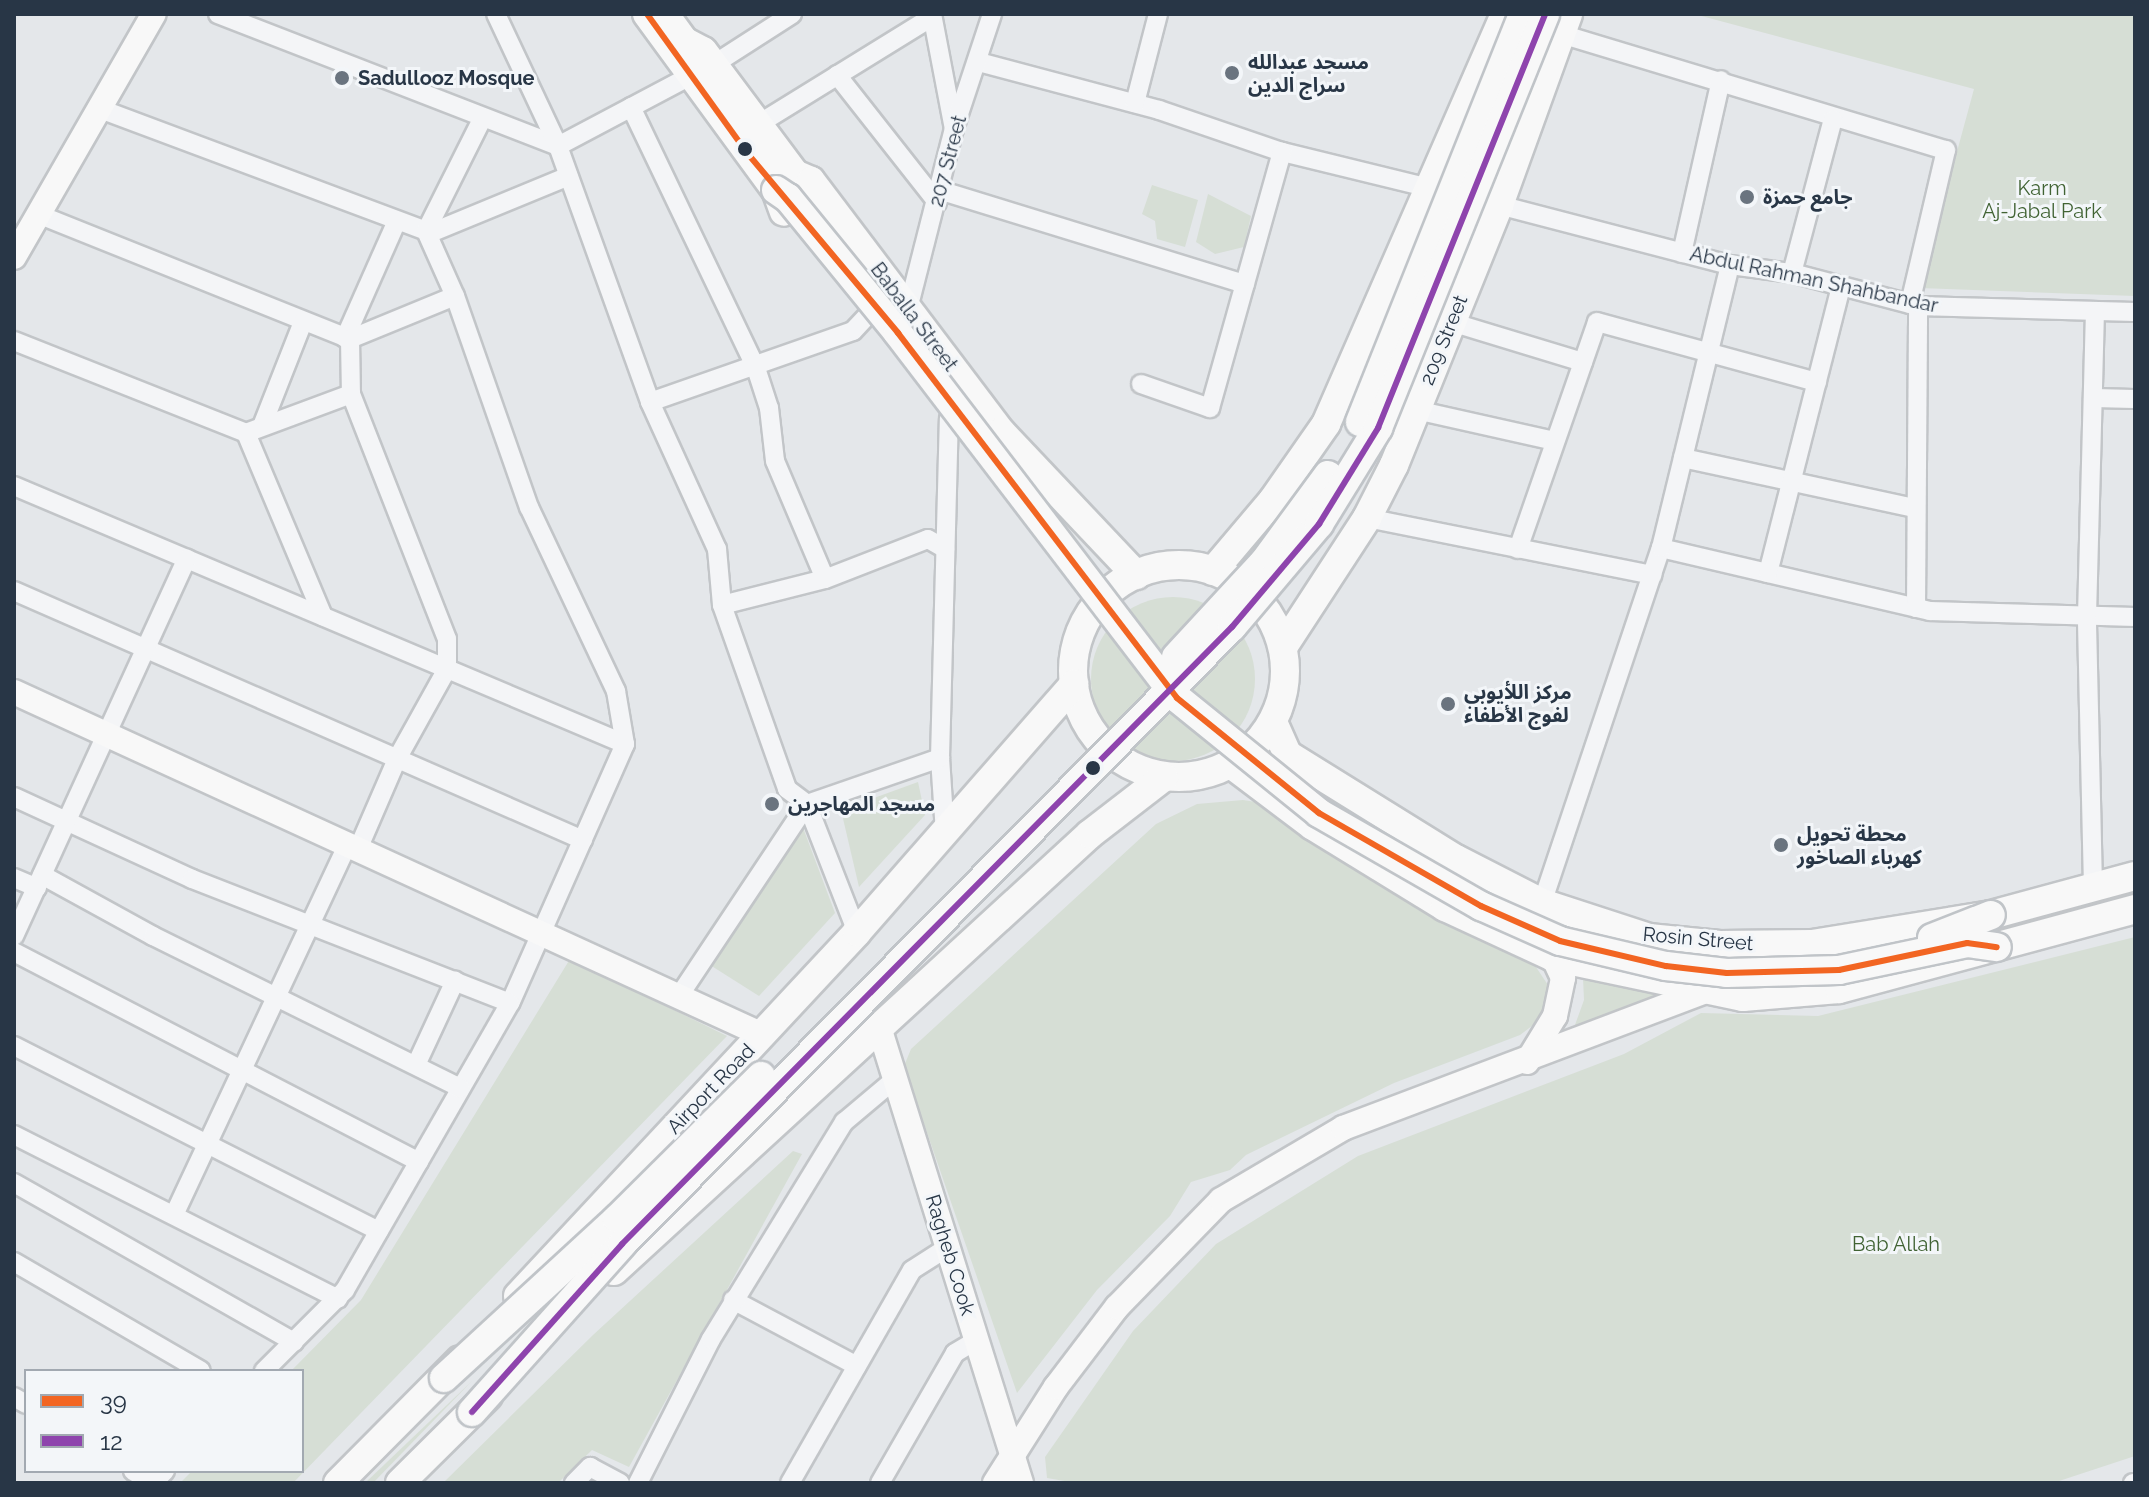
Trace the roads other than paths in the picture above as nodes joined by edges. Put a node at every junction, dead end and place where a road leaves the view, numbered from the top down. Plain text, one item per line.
1 (154, 14) edge
2 (218, 14) edge
3 (496, 14) edge
4 (630, 14) edge
5 (647, 14) edge
6 (664, 14) edge
7 (792, 14) edge
8 (992, 14) edge
9 (1158, 14) edge
10 (1505, 14) edge
11 (1523, 14) edge
12 (932, 16) edge
13 (1558, 21) edge
14 (690, 51) edge
15 (979, 62) junction
16 (837, 75) junction
17 (1721, 80) junction
18 (1135, 103) junction
19 (631, 107) junction
20 (103, 110) junction
21 (483, 117) junction
22 (1833, 119) junction
23 (757, 125) junction
24 (954, 129) junction
25 (558, 146) junction
26 (1282, 152) junction
27 (569, 176) junction
28 (786, 182) junction
29 (1430, 188) junction
30 (938, 196) junction
31 (1499, 205) junction
32 (40, 215) junction
33 (396, 223) junction
34 (427, 232) junction
35 (1682, 253) junction
36 (14, 257) edge
37 (1730, 265) junction
38 (1792, 273) junction
39 (1245, 284) junction
40 (1841, 287) junction
41 (455, 296) junction
42 (1914, 305) junction
43 (908, 309) junction
44 (2095, 312) junction
45 (2135, 312) edge
46 (867, 316) junction
47 (303, 322) junction
48 (1451, 322) junction
49 (347, 338) junction
50 (14, 341) edge
51 (1709, 352) junction
52 (1583, 362) junction
53 (756, 368) junction
54 (1817, 382) junction
55 (1141, 384) dead end
56 (351, 394) junction
57 (2093, 398) junction
58 (2135, 399) edge
59 (650, 402) junction
60 (1416, 410) junction
61 (949, 418) junction
62 (254, 429) junction
63 (1555, 441) junction
64 (1683, 458) junction
65 (1792, 480) junction
66 (14, 486) edge
67 (1915, 508) junction
68 (1367, 518) junction
69 (1661, 548) junction
70 (945, 549) junction
71 (1518, 549) junction
72 (187, 559) junction
73 (1213, 571) junction
74 (1768, 573) junction
75 (1136, 575) junction
76 (1652, 575) junction
77 (825, 579) junction
78 (14, 591) edge
79 (722, 605) junction
80 (1916, 608) junction
81 (1092, 611) junction
82 (323, 616) junction
83 (2087, 616) junction
84 (2135, 617) edge
85 (1283, 647) junction
86 (146, 649) junction
87 (447, 669) junction
88 (1074, 684) junction
89 (14, 692) edge
90 (1273, 722) junction
91 (107, 734) junction
92 (625, 744) junction
93 (940, 758) junction
94 (397, 759) junction
95 (1231, 764) junction
96 (1164, 777) junction
97 (1338, 788) junction
98 (14, 797) edge
99 (807, 804) junction
100 (67, 821) junction
101 (1313, 826) junction
102 (945, 833) junction
103 (583, 840) junction
104 (353, 846) junction
105 (2135, 876) edge
106 (14, 878) edge
107 (39, 881) junction
108 (2093, 887) junction
109 (1542, 903) junction
110 (2135, 909) edge
111 (1991, 915) junction
112 (311, 925) junction
113 (857, 932) junction
114 (542, 933) junction
115 (14, 936) edge
116 (1997, 947) junction
117 (14, 952) edge
118 (1553, 957) junction
119 (455, 981) junction
120 (1705, 991) junction
121 (679, 996) junction
122 (277, 998) junction
123 (510, 1003) junction
124 (879, 1027) junction
125 (763, 1035) junction
126 (14, 1046) edge
127 (1527, 1062) junction
128 (416, 1065) junction
129 (245, 1071) junction
130 (895, 1079) junction
131 (461, 1088) junction
132 (14, 1135) edge
133 (208, 1144) junction
134 (419, 1162) junction
135 (14, 1183) edge
136 (174, 1215) junction
137 (379, 1231) junction
138 (948, 1247) junction
139 (14, 1262) edge
140 (338, 1299) junction
141 (733, 1300) junction
142 (977, 1340) junction
143 (294, 1342) junction
144 (857, 1366) junction
145 (198, 1369) edge
146 (266, 1369) edge
147 (444, 1378) junction
148 (472, 1412) junction
149 (1013, 1453) junction
150 (136, 1473) edge
151 (163, 1473) edge
152 (338, 1483) edge
153 (400, 1483) edge
154 (574, 1483) edge
155 (620, 1483) edge
156 (638, 1483) edge
157 (790, 1483) edge
158 (880, 1483) edge
159 (995, 1483) edge
160 (1021, 1483) edge

1 - 20 main road
2 - 21 street
3 - 25 street
4 - 14 main road, Baballa Street
5 - 14 main road
6 - 14 main road
7 - 14 street
8 - 15 street, 207 Street
9 - 18 street
10 - 29 main road
11 - 147 main road, bridge
12 - 16 street
12 - 24 street
13 - 17 street
13 - 31 main road, 209 Street
13 - 148 main road, bridge
14 - 19 street
14 - 23 main road, Baballa Street
14 - 28 main road, Baballa Street
15 - 18 street
15 - 24 street, 207 Street
16 - 23 street
16 - 30 street
17 - 22 street
17 - 35 street
18 - 26 street
19 - 25 street
19 - 53 street
20 - 32 main road
20 - 33 street
21 - 25 street
21 - 34 street
22 - 38 street
22 - 42 street
23 - 28 main road, Baballa Street
24 - 30 street, 207 Street
25 - 27 street
26 - 29 street
26 - 39 street
27 - 34 street
27 - 59 street
28 - 43 main road, Baballa Street
28 - 46 main road, Baballa Street
28 - 111 main road, bridge
28 - 116 main road, bridge
29 - 73 main road
30 - 39 street
30 - 43 street, 207 Street
31 - 35 street, Abdul Rahman Shahbandar
31 - 48 main road, 209 Street
32 - 36 main road
32 - 47 street
33 - 34 street
33 - 49 street
34 - 41 street
35 - 37 street, Abdul Rahman Shahbandar
37 - 38 street, Abdul Rahman Shahbandar
37 - 51 street
38 - 40 street, Abdul Rahman Shahbandar
39 - 55 street
40 - 42 street, Abdul Rahman Shahbandar
40 - 54 street
41 - 49 street
41 - 92 street
42 - 44 street, Abdul Rahman Shahbandar
42 - 67 street
43 - 75 main road, Baballa Street
44 - 45 street, Abdul Rahman Shahbandar
44 - 57 street
46 - 53 street
46 - 61 main road, Baballa Street
47 - 49 street
47 - 62 street
48 - 52 street
48 - 60 main road, 209 Street
49 - 56 street
50 - 62 street
51 - 52 street
51 - 54 street
51 - 64 street
52 - 63 street
53 - 59 street
53 - 77 street
54 - 65 street
56 - 62 street
56 - 87 street
57 - 58 street
57 - 83 street
59 - 79 street
60 - 63 street
60 - 68 main road, 209 Street
61 - 70 street
61 - 81 main road, Baballa Street
62 - 82 street
63 - 71 street
64 - 65 street
64 - 69 street
65 - 67 street
65 - 74 street
66 - 72 street
67 - 80 street
68 - 71 street
68 - 85 main road, 209 Street
69 - 74 street
69 - 76 street
70 - 77 street
70 - 93 street
71 - 76 street
72 - 82 street
72 - 86 street
73 - 75 main road
73 - 85 main road
74 - 80 street
75 - 81 main road
76 - 109 street
77 - 79 street
78 - 86 street
79 - 99 street
80 - 83 street
81 - 88 main road
82 - 87 street
83 - 84 street
83 - 108 street
85 - 90 main road
86 - 91 street
86 - 94 street
87 - 92 street
87 - 94 street
88 - 96 main road
88 - 102 main road, Airport Road
89 - 91 main road
90 - 95 main road
90 - 97 main road, Rosin Street
91 - 100 street
91 - 104 main road
92 - 103 street
93 - 99 street
93 - 102 street
94 - 103 street
94 - 104 street
95 - 96 main road
95 - 101 main road
96 - 124 main road
97 - 101 main road
97 - 109 main road, Rosin Street
98 - 100 street
99 - 113 street
99 - 121 street
100 - 107 street
100 - 112 street
101 - 118 main road
102 - 113 main road, Airport Road
103 - 114 street
104 - 112 street
104 - 114 main road
105 - 108 main road, Rosin Street
106 - 107 street
107 - 115 street
107 - 122 street
108 - 111 main road, Rosin Street
109 - 111 main road, Rosin Street
110 - 116 main road
112 - 119 street
112 - 122 street
113 - 125 main road, Airport Road
114 - 121 main road
114 - 123 street
116 - 120 main road
117 - 129 street
118 - 120 main road
118 - 127 main road
119 - 123 street
119 - 128 street
120 - 127 main road
121 - 125 main road
122 - 128 street
122 - 129 street
123 - 131 street
124 - 130 main road, Ragheb Cook
124 - 148 main road
125 - 147 main road, Airport Road
126 - 133 street
127 - 149 main road
128 - 131 street
129 - 133 street
129 - 134 street
130 - 138 main road, Ragheb Cook
130 - 141 street
131 - 134 street
132 - 136 street
133 - 136 street
133 - 137 street
134 - 137 street
135 - 143 street
136 - 140 street
137 - 140 street
138 - 142 main road, Ragheb Cook
138 - 144 street
139 - 145 street
140 - 143 street
141 - 144 street
141 - 156 street
142 - 149 main road, Ragheb Cook
142 - 158 street
143 - 146 street
144 - 157 street
147 - 152 main road, Airport Road
148 - 153 main road
149 - 159 main road
149 - 160 main road, Ragheb Cook
150 - 151 street
154 - 155 street

